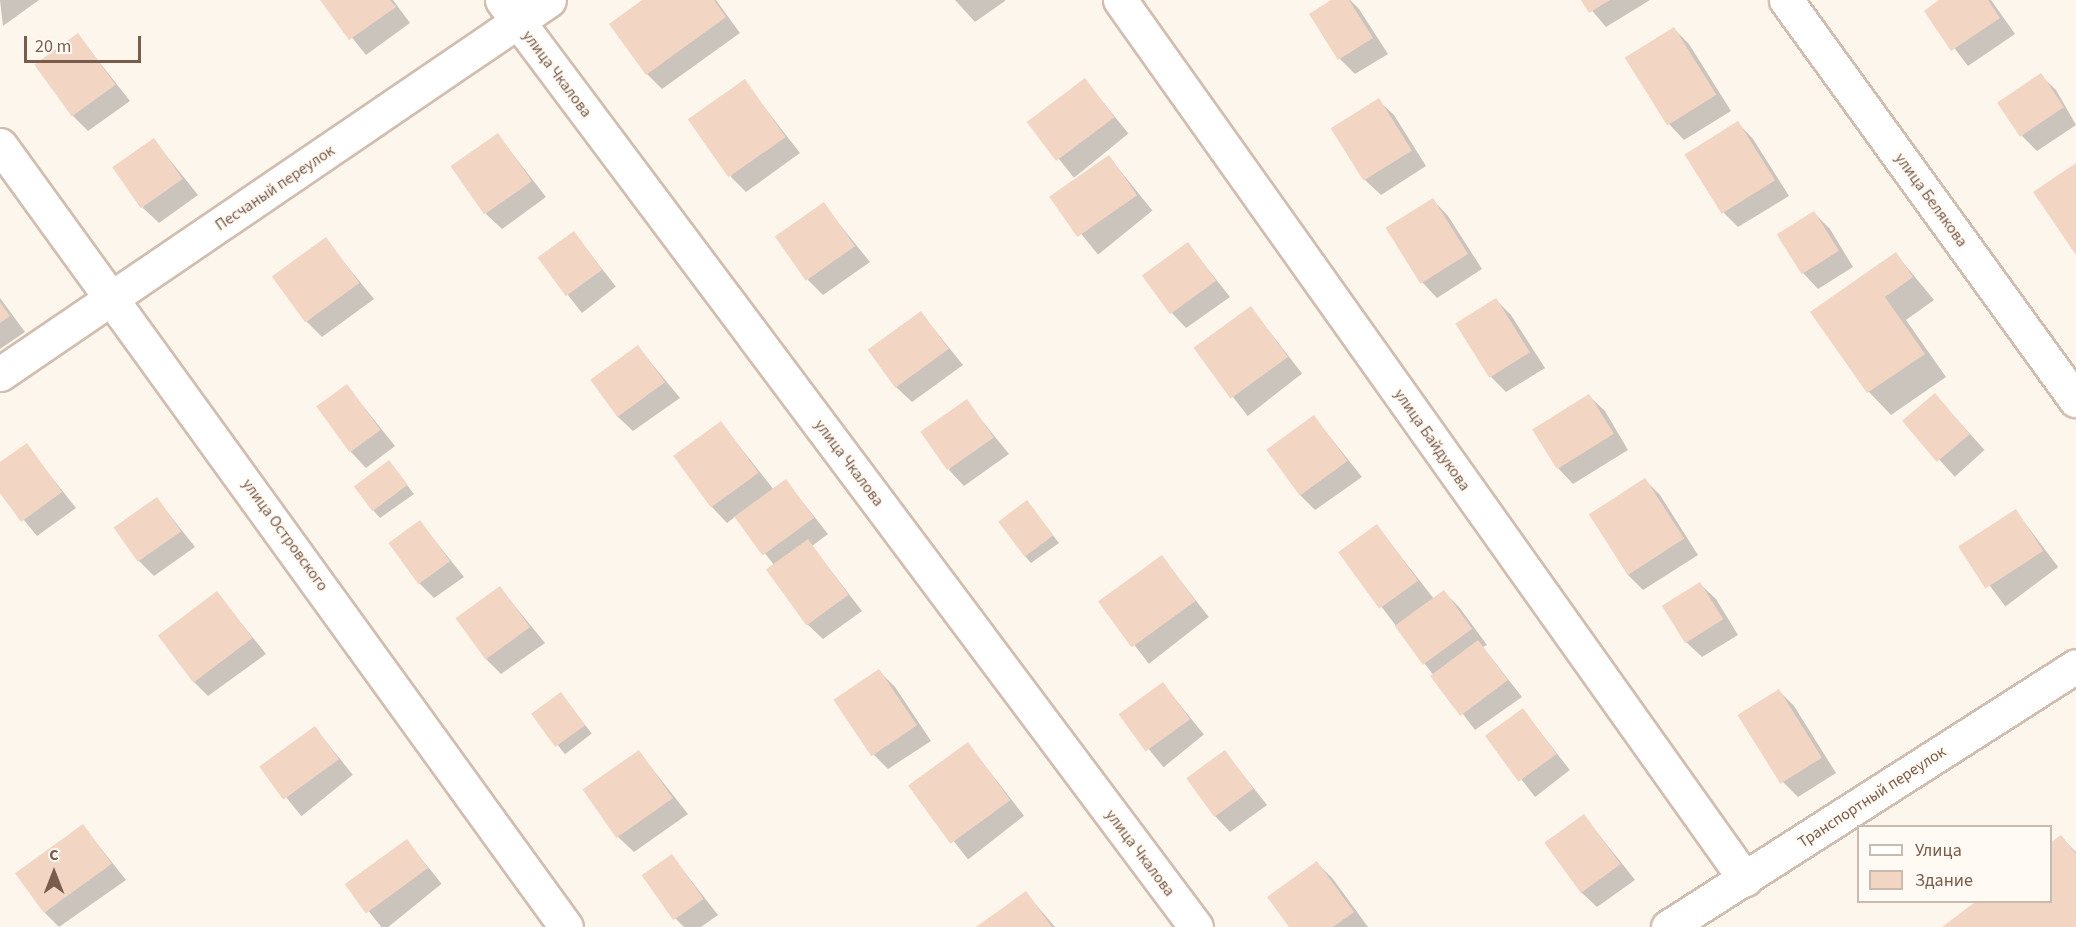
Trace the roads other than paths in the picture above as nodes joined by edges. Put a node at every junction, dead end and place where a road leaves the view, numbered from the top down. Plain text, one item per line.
1 (549, 0) edge
2 (1120, 0) edge
3 (1786, 0) edge
4 (510, 11) edge
5 (0, 145) edge
6 (114, 298) junction
7 (0, 374) edge
8 (2076, 400) edge
9 (2076, 666) edge
10 (1745, 879) junction
11 (566, 927) edge
12 (1196, 927) edge
13 (1668, 927) edge

1 - 4 street, Песчаный переулок
2 - 10 street, улица Байдукова
3 - 8 street, улица Белякова
4 - 6 street, Песчаный переулок
4 - 12 street, улица Чкалова
5 - 6 street, улица Островского
6 - 7 street, Песчаный переулок
6 - 11 street, улица Островского
9 - 10 street, Транспортный переулок
10 - 13 street, Транспортный переулок

